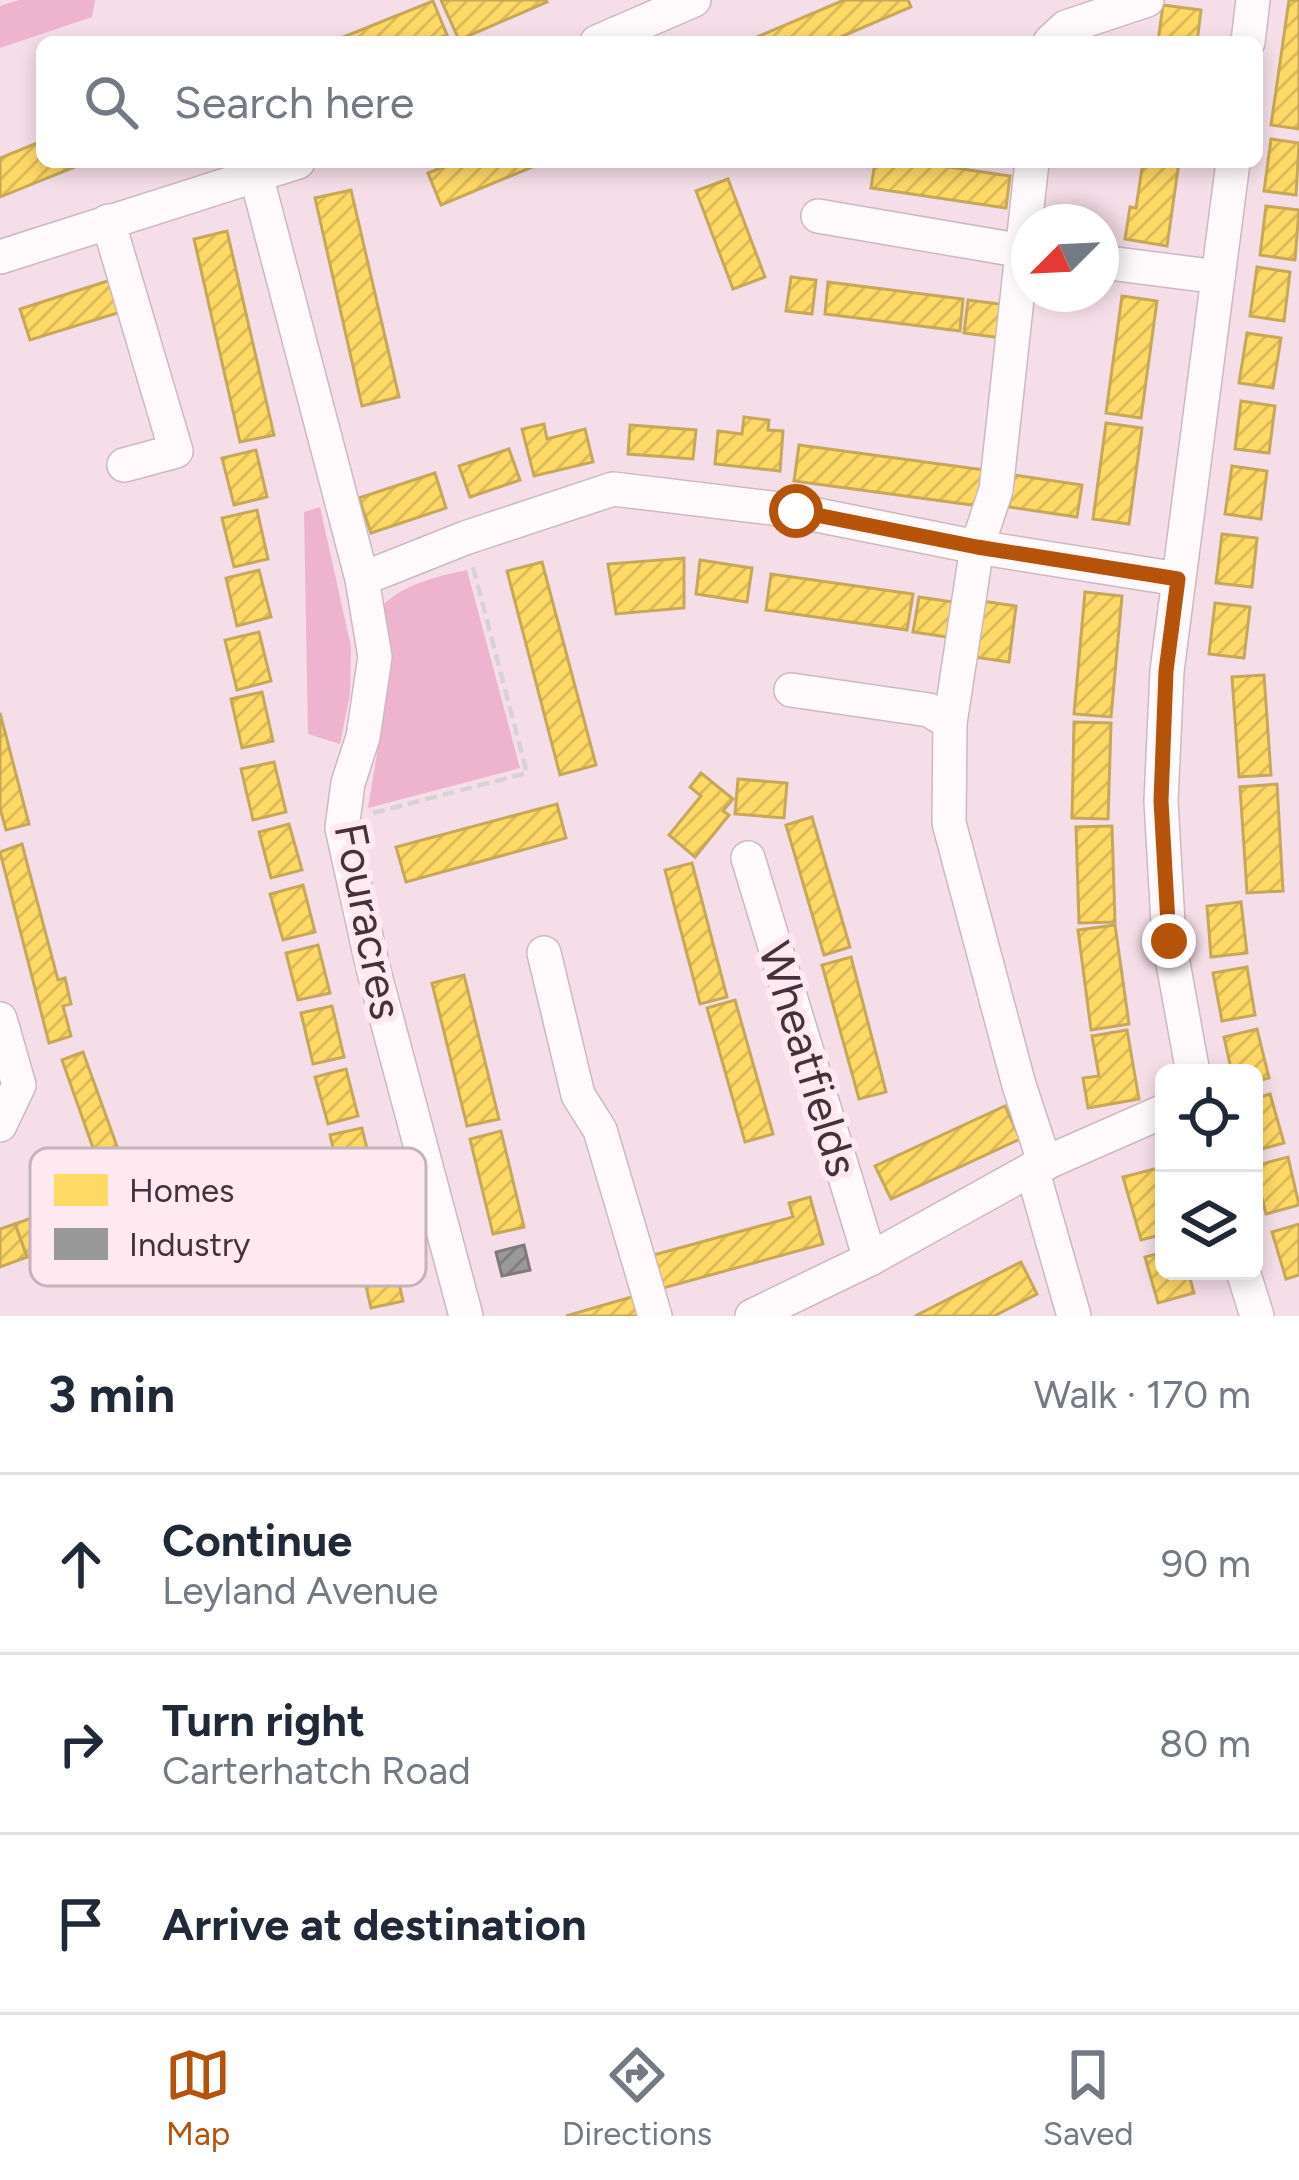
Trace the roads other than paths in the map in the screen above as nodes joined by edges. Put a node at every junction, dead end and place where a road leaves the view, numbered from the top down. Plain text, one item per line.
1 (694, 0) edge
2 (1147, 0) edge
3 (1253, 0) edge
4 (611, 36) edge
5 (1056, 36) edge
6 (1249, 36) edge
7 (279, 168) edge
8 (1032, 168) edge
9 (1232, 168) edge
10 (256, 175) junction
11 (1029, 204) edge
12 (818, 216) dead end
13 (108, 221) junction
14 (1011, 249) edge
15 (0, 257) edge
16 (1119, 264) edge
17 (1218, 278) junction
18 (1018, 312) edge
19 (124, 465) dead end
20 (977, 547) junction
21 (362, 579) junction
22 (1178, 579) junction
23 (791, 690) dead end
24 (950, 723) junction
25 (748, 858) dead end
26 (544, 953) dead end
27 (0, 1019) edge
28 (1191, 1064) edge
29 (1155, 1115) edge
30 (3, 1122) edge
31 (421, 1148) edge
32 (426, 1166) edge
33 (1039, 1166) junction
34 (870, 1259) junction
35 (1247, 1280) edge
36 (466, 1316) edge
37 (655, 1316) edge
38 (752, 1316) edge
39 (1074, 1316) edge
40 (1257, 1316) edge

1 - 4 street
2 - 5 street
3 - 6 street
7 - 10 street
8 - 11 street
9 - 17 street
10 - 13 street
10 - 21 street, Fouracres
12 - 14 street
13 - 15 street
13 - 19 street
16 - 17 street
17 - 22 street
18 - 20 street
20 - 21 street
20 - 22 street
20 - 24 street
21 - 31 street, Fouracres
22 - 28 street
23 - 24 street
24 - 33 street
25 - 34 street, Wheatfields
26 - 37 street
27 - 30 street
29 - 33 street
32 - 36 street, Fouracres
33 - 34 street
33 - 39 street
34 - 38 street
35 - 40 street

